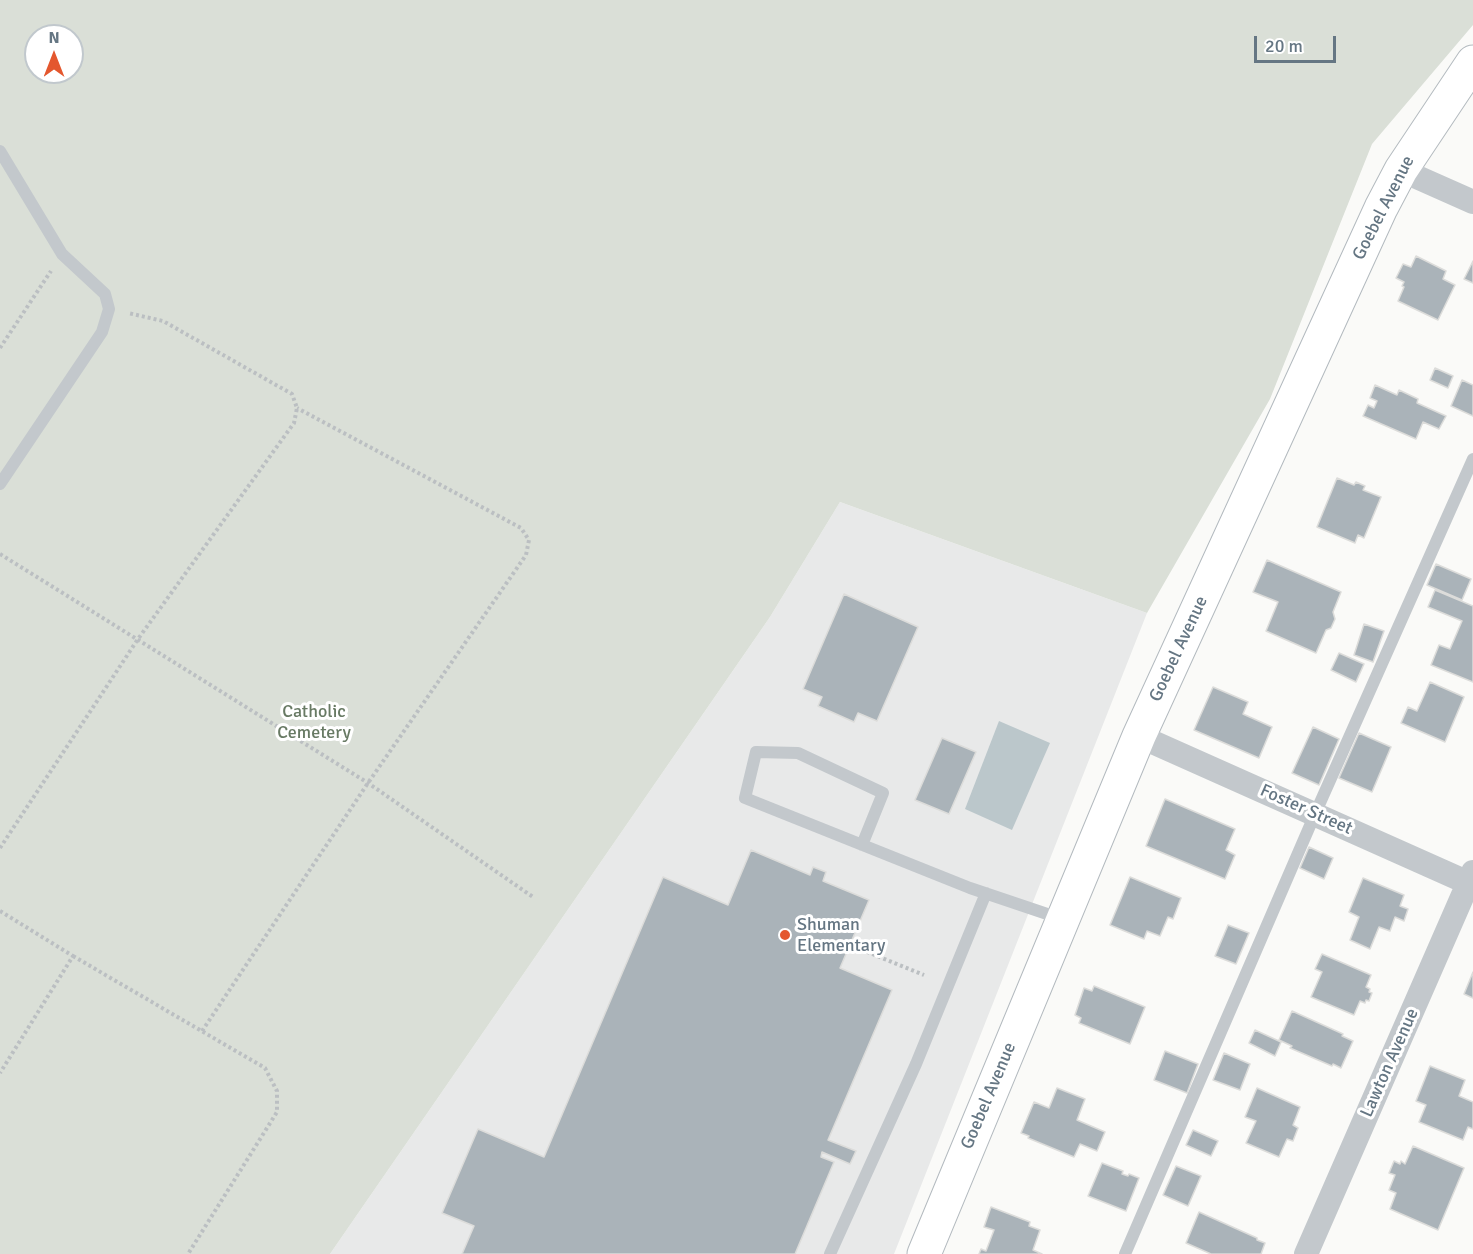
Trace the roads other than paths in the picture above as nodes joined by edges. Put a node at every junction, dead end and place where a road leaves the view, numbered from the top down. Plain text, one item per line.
1 (1473, 62) edge
2 (0, 151) edge
3 (1401, 170) junction
4 (1473, 202) edge
5 (1473, 459) edge
6 (0, 484) edge
7 (1139, 736) junction
8 (1315, 814) junction
9 (862, 844) junction
10 (1472, 880) edge
11 (986, 893) junction
12 (1063, 920) junction
13 (830, 1254) edge
14 (924, 1254) edge
15 (1125, 1254) edge
16 (1306, 1254) edge

1 - 3 street, Goebel Avenue
2 - 6 lane
3 - 4 street
3 - 7 street, Goebel Avenue
5 - 8 lane
7 - 8 street, Foster Street
7 - 12 street, Goebel Avenue
8 - 10 street, Foster Street
8 - 15 lane
9 - 9 lane
9 - 11 lane
10 - 16 street, Lawton Avenue
11 - 12 lane
11 - 13 lane
12 - 14 street, Goebel Avenue

